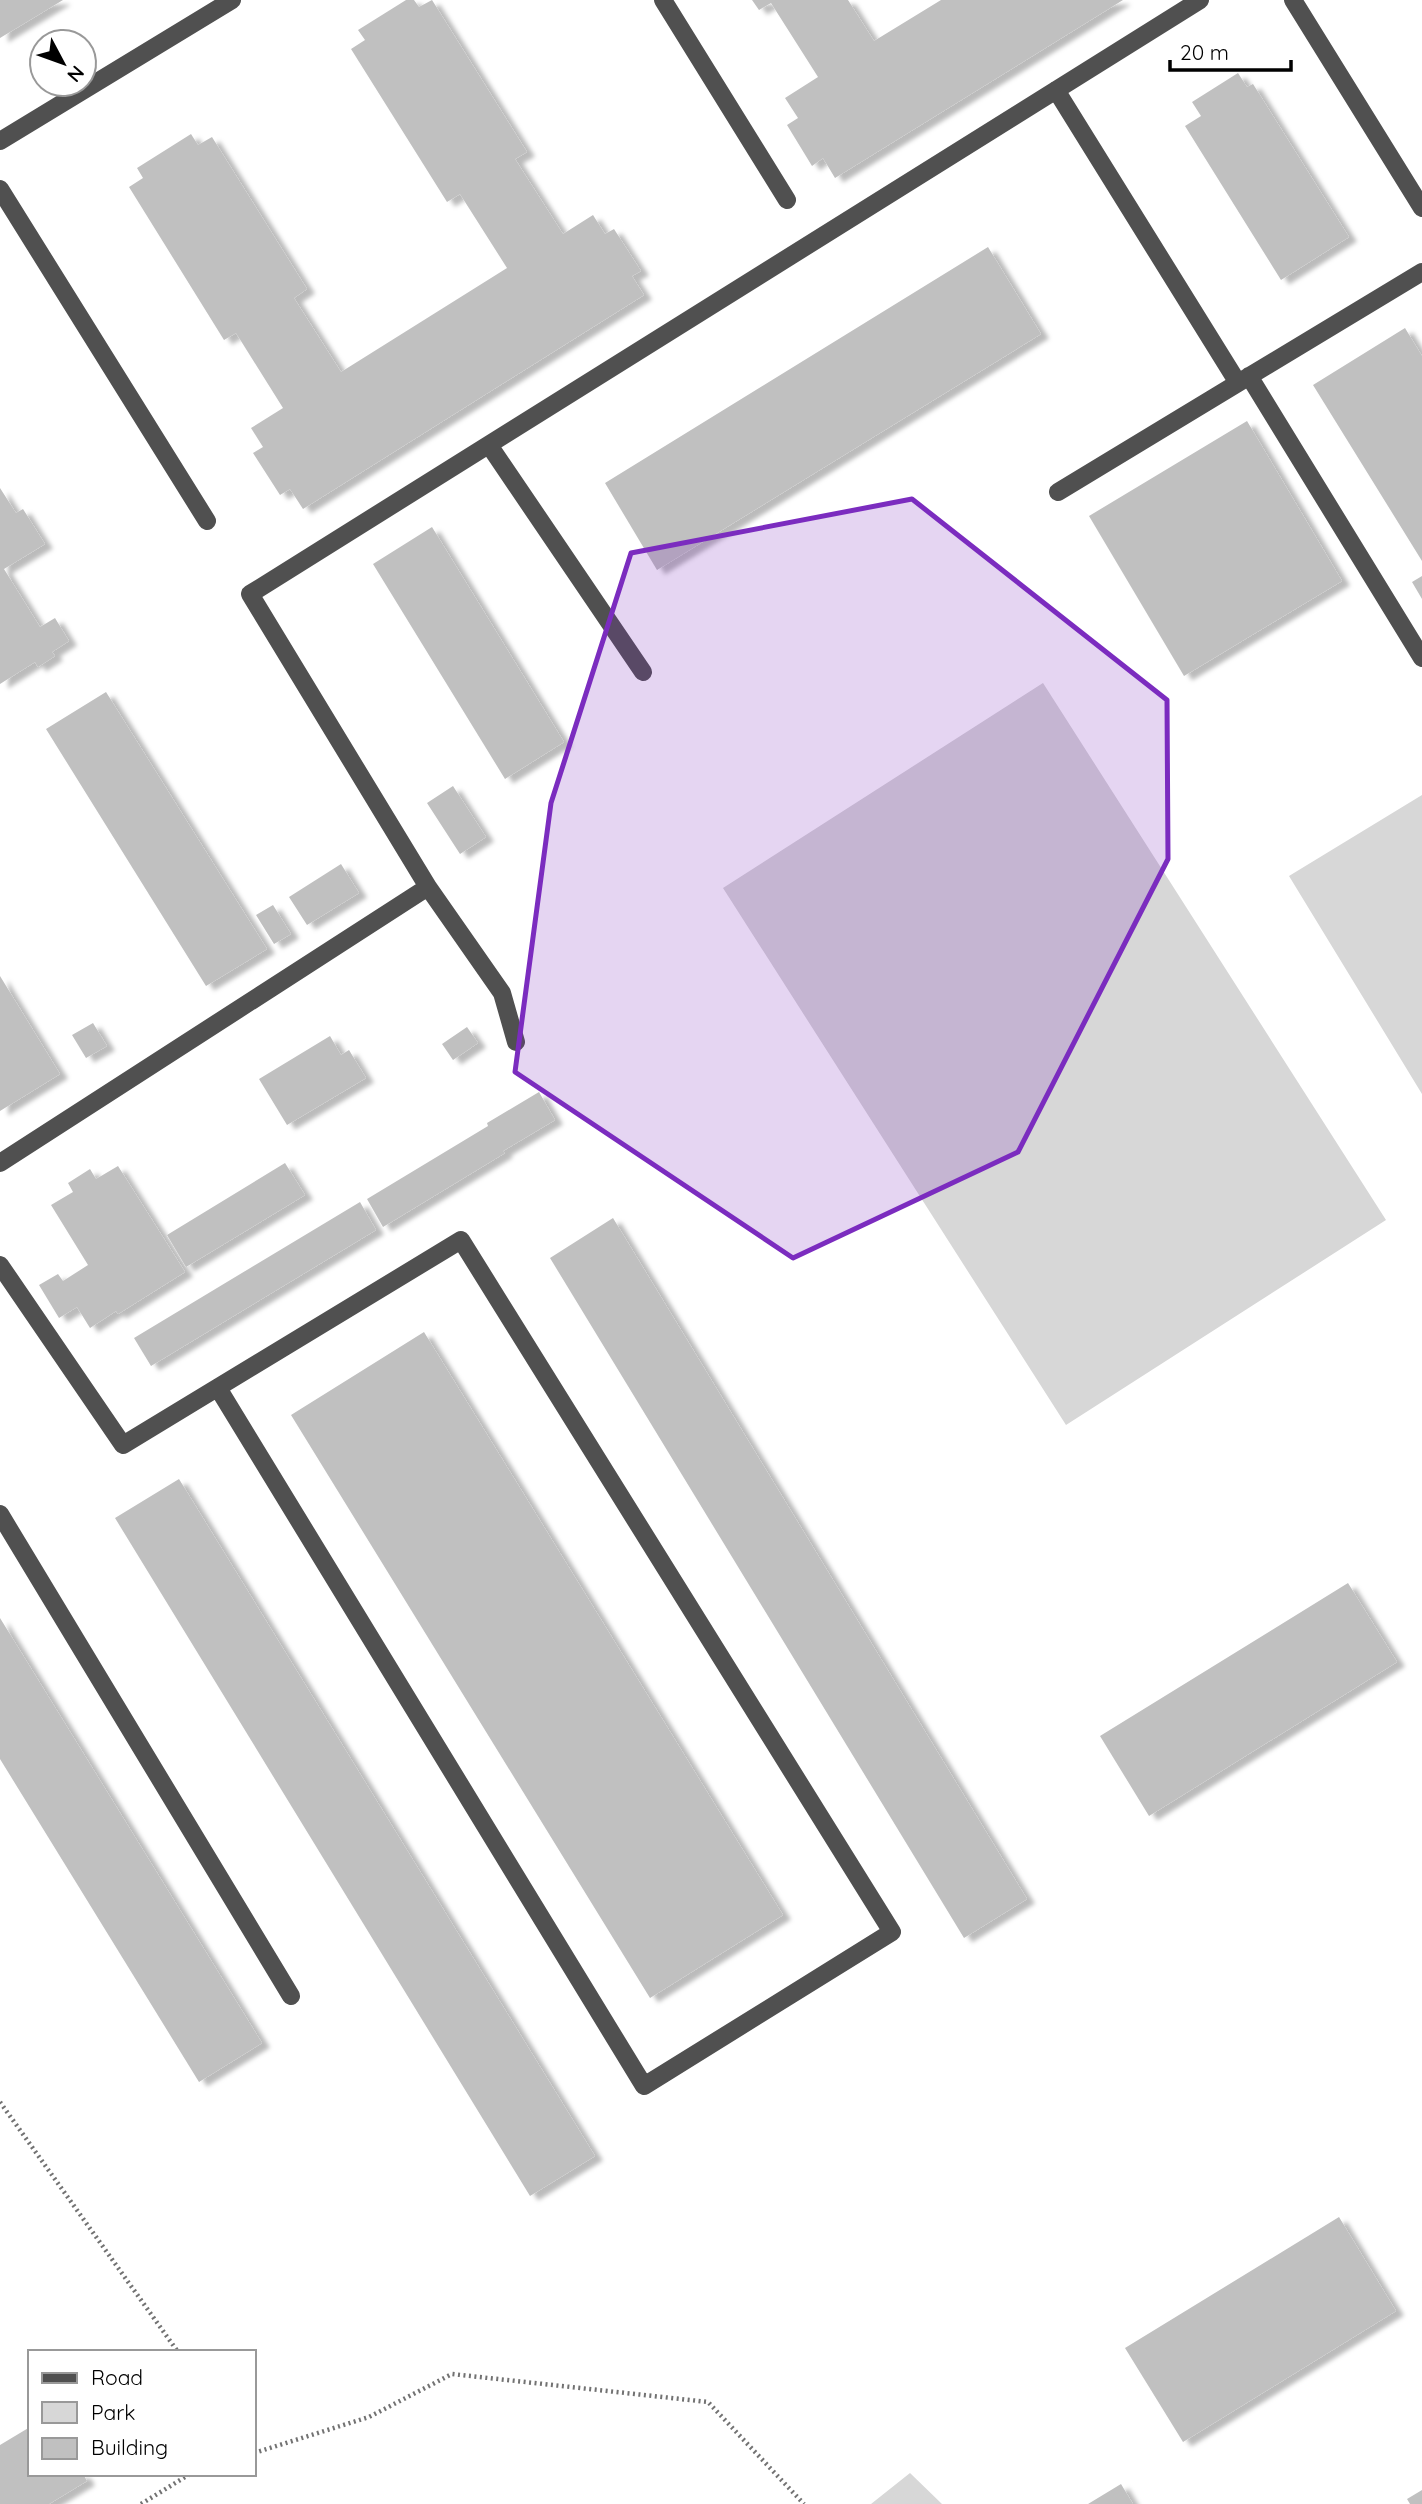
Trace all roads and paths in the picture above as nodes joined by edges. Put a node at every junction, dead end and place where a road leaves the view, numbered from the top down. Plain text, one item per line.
1 (232, 0) edge
2 (663, 0) edge
3 (1200, 0) edge
4 (1293, 0) edge
5 (1056, 90) junction
6 (0, 141) edge
7 (0, 189) edge
8 (787, 200) dead end
9 (1422, 208) edge
10 (1422, 272) edge
11 (1243, 380) junction
12 (489, 445) junction
13 (1058, 492) dead end
14 (207, 521) dead end
15 (1422, 658) edge
16 (643, 673) dead end
17 (428, 887) junction
18 (516, 1042) dead end
19 (0, 1163) edge
20 (0, 1265) edge
21 (218, 1388) junction
22 (0, 1514) edge
23 (291, 1996) dead end
24 (0, 2102) edge
25 (176, 2350) edge
26 (256, 2452) edge
27 (187, 2476) edge
28 (141, 2504) edge
29 (804, 2504) edge

1 - 6 lane
2 - 8 lane
3 - 5 lane
4 - 9 lane
5 - 11 lane
5 - 12 lane
7 - 14 lane
10 - 11 lane
11 - 13 lane
11 - 15 lane
12 - 16 lane
12 - 17 lane
17 - 18 lane
17 - 19 lane
20 - 21 lane
21 - 21 lane
22 - 23 lane
24 - 25 path
26 - 29 path
27 - 28 path

